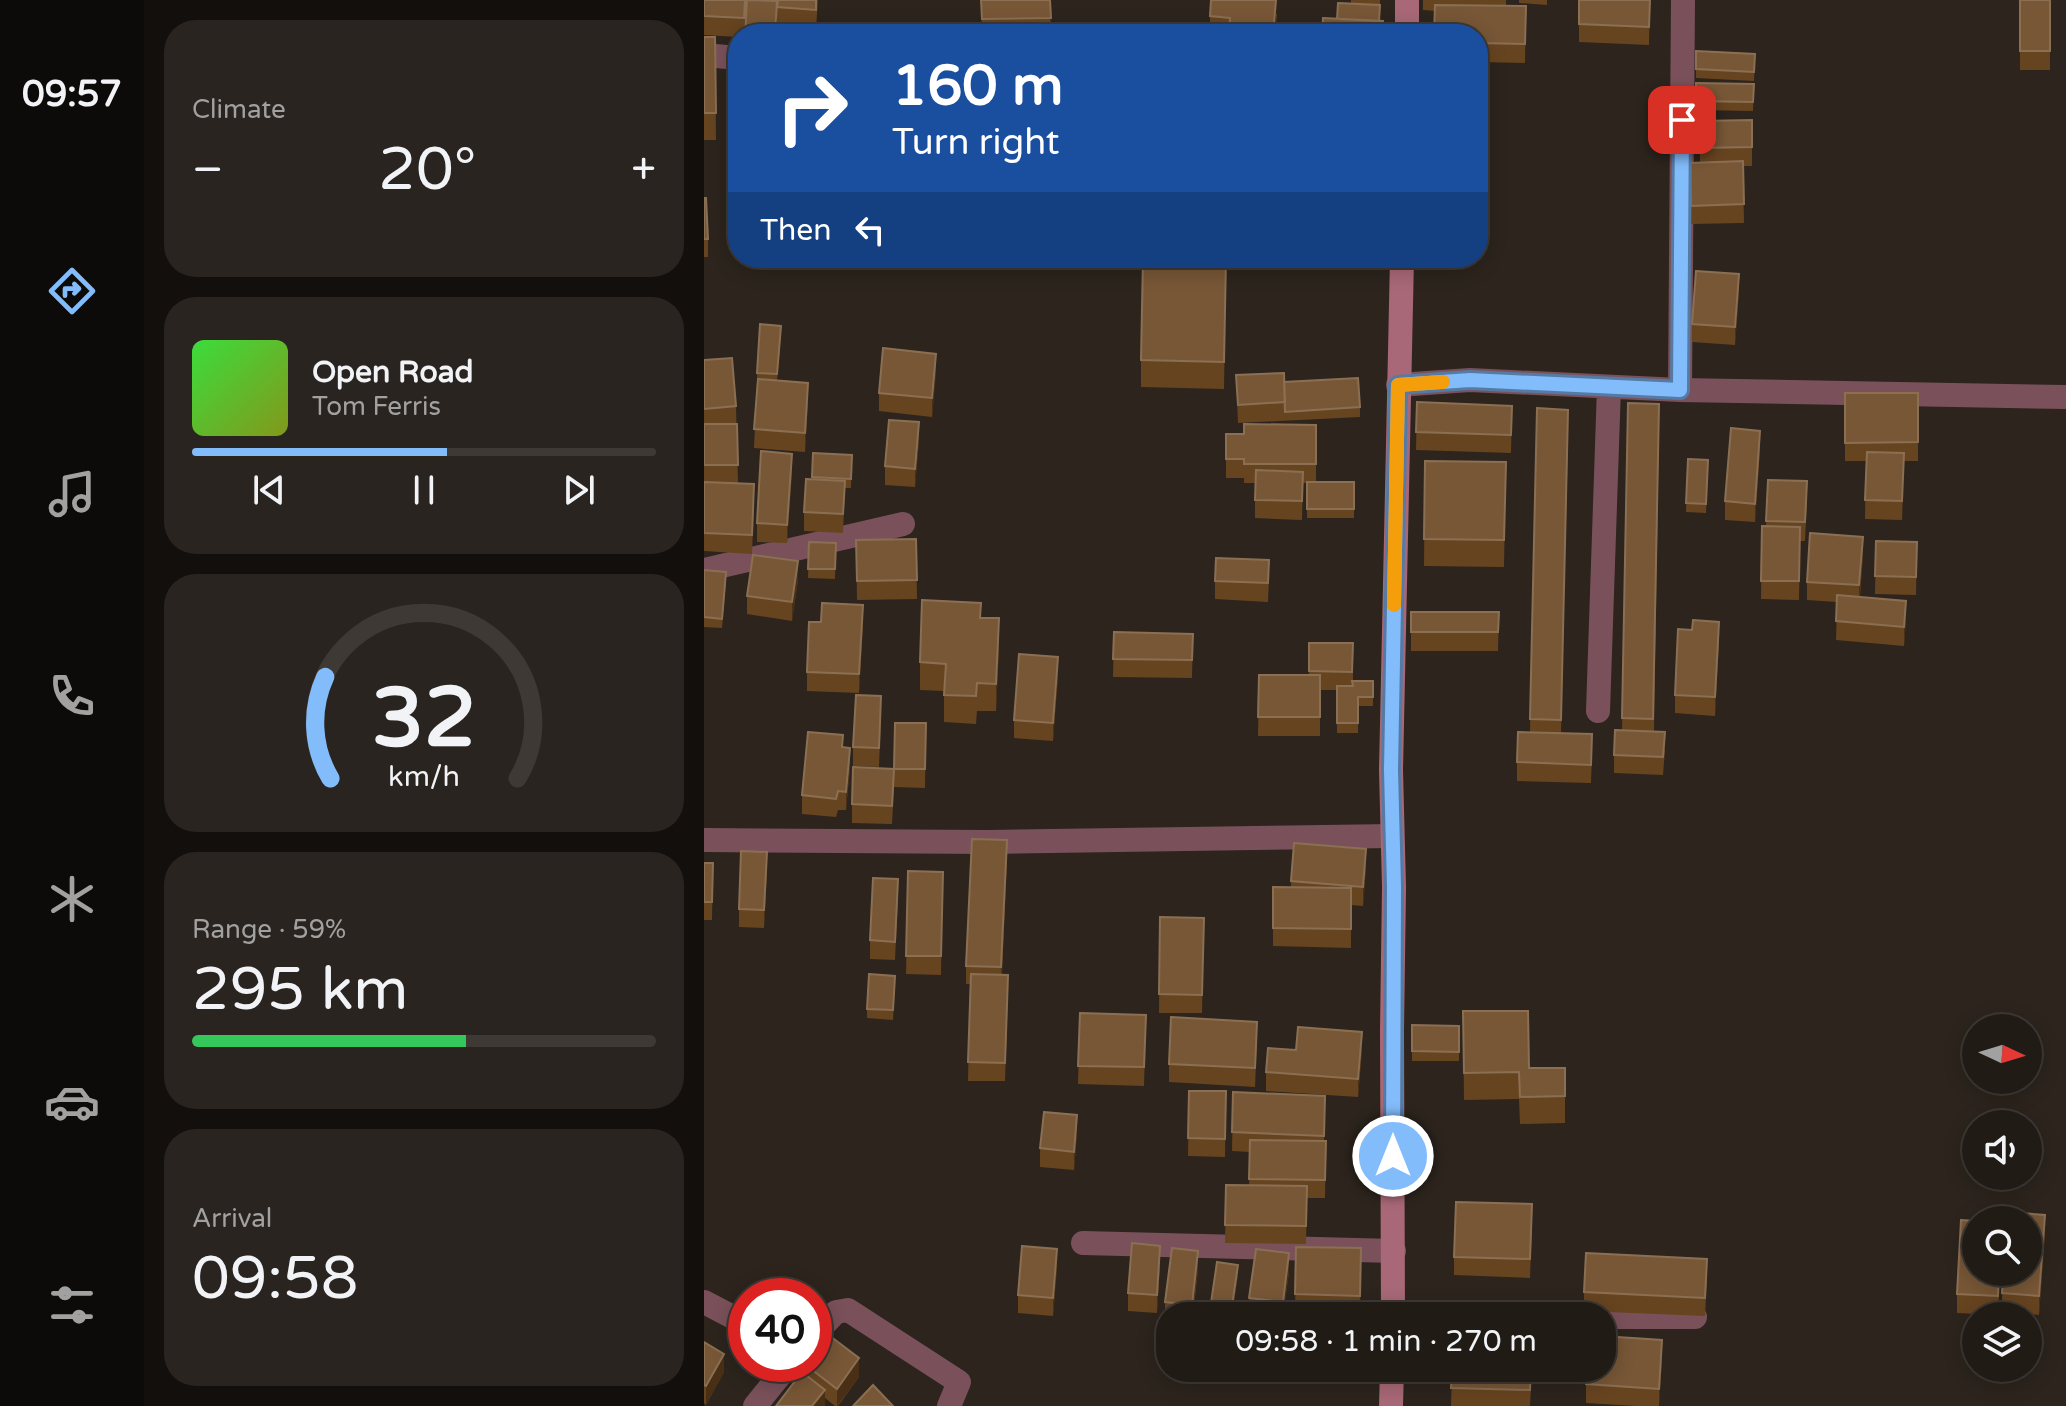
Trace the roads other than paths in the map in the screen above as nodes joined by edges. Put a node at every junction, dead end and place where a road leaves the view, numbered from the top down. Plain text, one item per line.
1 (1407, 0) edge
2 (1683, 0) edge
3 (1407, 24) edge
4 (704, 55) edge
5 (728, 57) edge
6 (1402, 268) edge
7 (1398, 385) junction
8 (1609, 387) junction
9 (1680, 390) junction
10 (2066, 397) edge
11 (903, 524) dead end
12 (704, 570) edge
13 (1598, 711) dead end
14 (1392, 836) junction
15 (704, 840) edge
16 (1083, 1243) dead end
17 (1394, 1251) junction
18 (704, 1302) edge
19 (1393, 1302) edge
20 (728, 1315) edge
21 (832, 1316) edge
22 (1616, 1317) edge
23 (1695, 1317) edge
24 (774, 1382) edge
25 (1392, 1382) edge
26 (755, 1406) edge
27 (949, 1406) edge
28 (1391, 1406) edge

1 - 3 street
2 - 9 street
4 - 5 street
6 - 7 street
7 - 8 street
7 - 14 street
8 - 9 street
8 - 13 street
9 - 10 street
11 - 12 street
14 - 15 street
14 - 17 street
16 - 17 street
17 - 19 street
18 - 20 street
21 - 27 street
22 - 23 street
24 - 26 street
25 - 28 street

